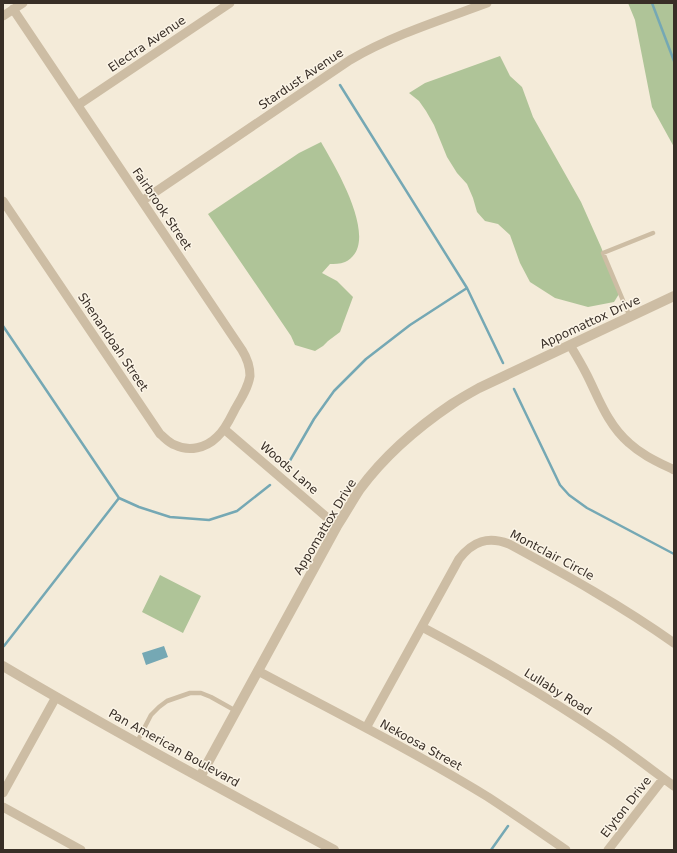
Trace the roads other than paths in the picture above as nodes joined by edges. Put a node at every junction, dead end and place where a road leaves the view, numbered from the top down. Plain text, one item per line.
1 (23, 3) edge
2 (230, 3) edge
3 (487, 3) edge
4 (13, 9) junction
5 (3, 16) edge
6 (78, 105) junction
7 (3, 201) edge
8 (142, 201) junction
9 (653, 233) dead end
10 (674, 296) edge
11 (630, 317) junction
12 (570, 345) junction
13 (224, 429) junction
14 (674, 470) edge
15 (337, 526) junction
16 (422, 627) junction
17 (674, 643) edge
18 (3, 666) edge
19 (258, 670) junction
20 (56, 697) junction
21 (236, 711) junction
22 (366, 728) junction
23 (137, 742) junction
24 (200, 777) junction
25 (663, 779) junction
26 (674, 786) edge
27 (3, 793) edge
28 (3, 807) edge
29 (81, 850) edge
30 (334, 850) edge
31 (566, 850) edge
32 (608, 850) edge

1 - 4 street
2 - 6 street, Electra Avenue
3 - 8 street, Stardust Avenue
4 - 5 street
4 - 6 street, Fairbrook Street
6 - 8 street, Fairbrook Street
7 - 13 street, Shenandoah Street
8 - 13 street, Fairbrook Street
9 - 11 lane
10 - 11 street, Appomattox Drive
11 - 12 street, Appomattox Drive
12 - 14 street
12 - 15 street, Appomattox Drive
13 - 15 street, Woods Lane
15 - 19 street, Appomattox Drive
16 - 17 street, Montclair Circle
16 - 22 street, Montclair Circle
16 - 25 street, Lullaby Road
18 - 20 street, Pan American Boulevard
19 - 21 street, Appomattox Drive
19 - 22 street, Nekoosa Street
20 - 23 street, Pan American Boulevard
20 - 27 street
21 - 23 lane
21 - 24 street, Appomattox Drive
22 - 31 street, Nekoosa Street
23 - 24 street, Pan American Boulevard
24 - 30 street, Pan American Boulevard
25 - 26 street, Lullaby Road
25 - 32 street, Elyton Drive
28 - 29 street

